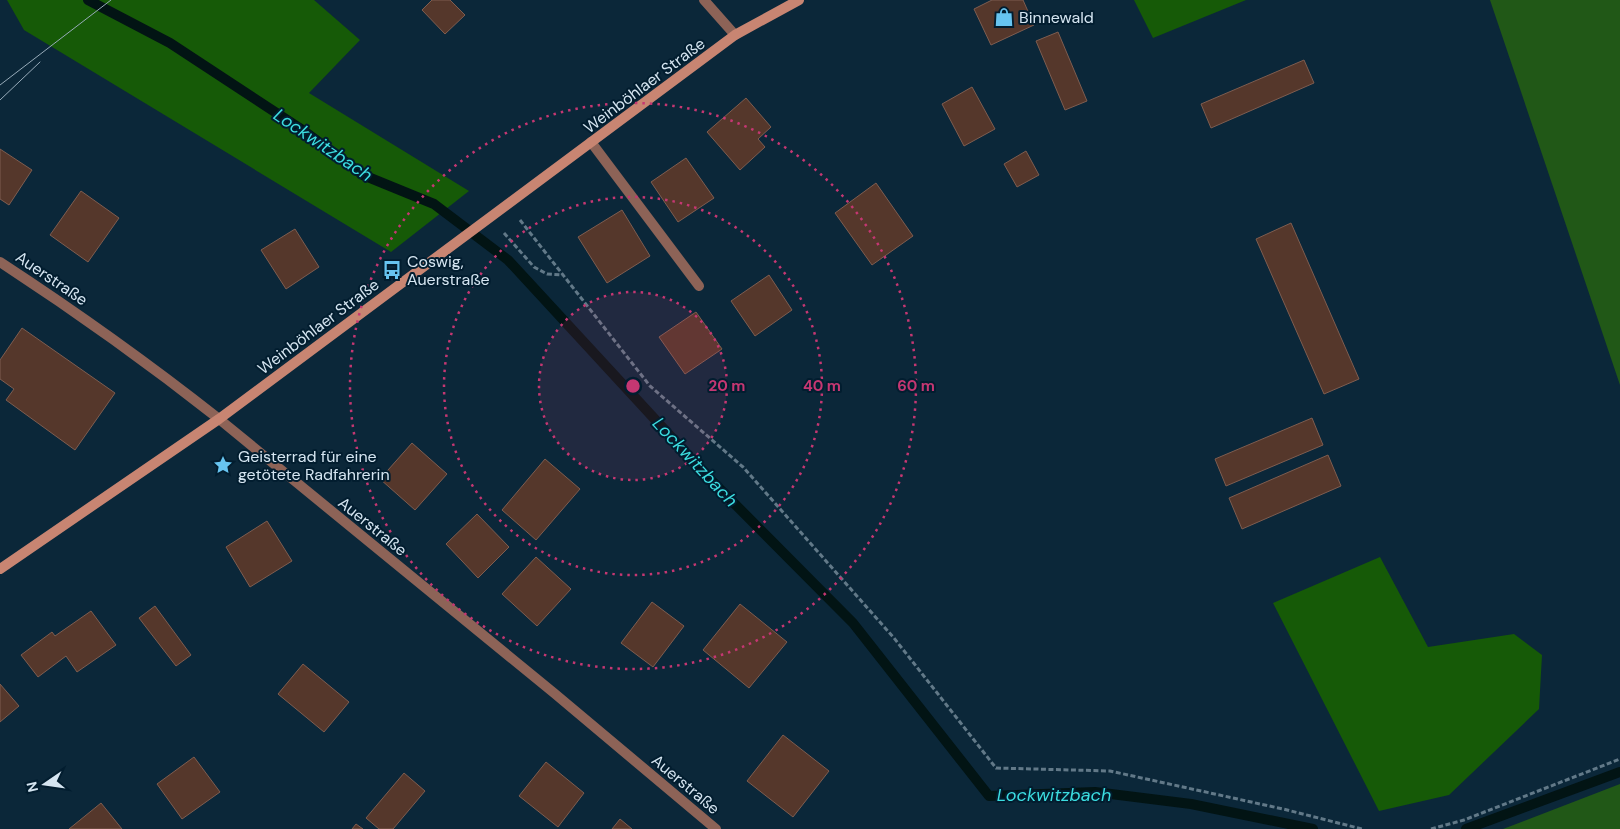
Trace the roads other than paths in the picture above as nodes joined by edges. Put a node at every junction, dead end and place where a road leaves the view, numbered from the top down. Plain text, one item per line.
1 (704, 0) edge
2 (799, 0) edge
3 (735, 35) junction
4 (591, 142) junction
5 (0, 262) edge
6 (698, 286) dead end
7 (219, 419) junction
8 (0, 569) edge
9 (716, 829) edge

1 - 3 street
2 - 3 main road, Weinböhlaer Straße
3 - 4 main road, Weinböhlaer Straße
4 - 6 street
4 - 7 main road, Weinböhlaer Straße
5 - 7 street, Auerstraße
7 - 8 main road, Weinböhlaer Straße
7 - 9 street, Auerstraße

